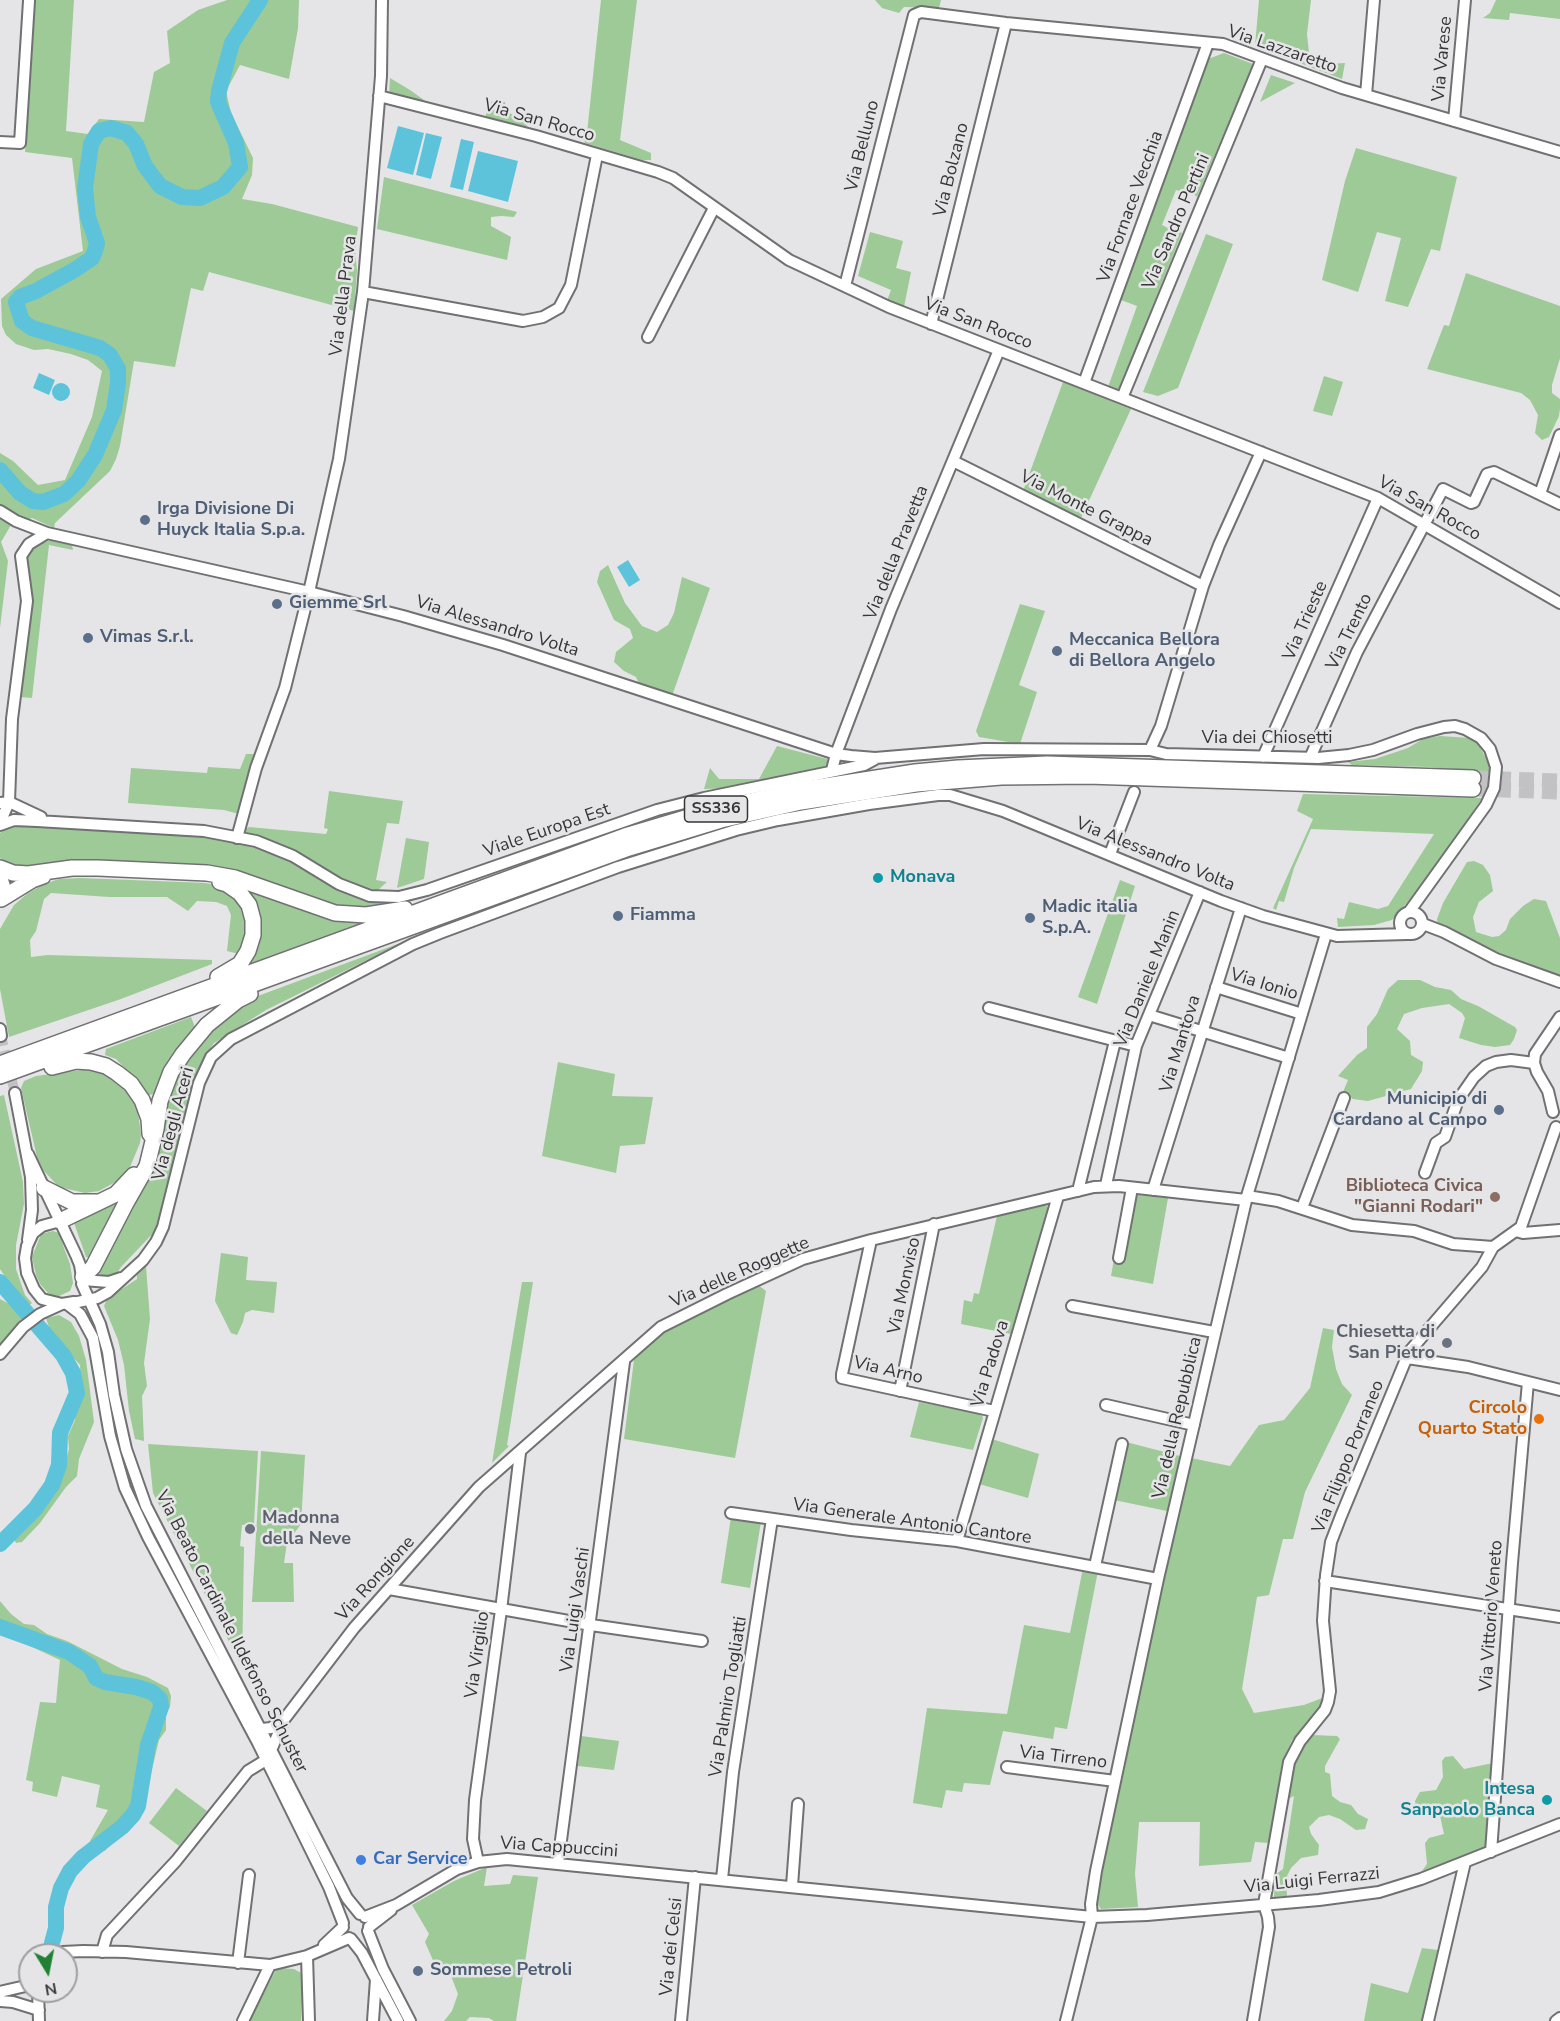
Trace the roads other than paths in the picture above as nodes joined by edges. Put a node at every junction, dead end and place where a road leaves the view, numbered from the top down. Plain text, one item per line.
1 (382, 0) edge
2 (1374, 0) edge
3 (1465, 0) edge
4 (29, 1) edge
5 (914, 15) joint
6 (1006, 23) junction
7 (1208, 44) junction
8 (1263, 59) junction
9 (1365, 95) junction
10 (380, 96) junction
11 (1454, 121) junction
12 (0, 142) edge
13 (1560, 152) edge
14 (597, 155) junction
15 (714, 208) junction
16 (845, 286) junction
17 (363, 292) junction
18 (931, 324) junction
19 (648, 337) dead end
20 (999, 350) junction
21 (1084, 383) junction
22 (1122, 398) junction
23 (1560, 435) edge
24 (1262, 452) junction
25 (953, 460) junction
26 (1540, 494) junction
27 (1378, 498) junction
28 (1560, 504) edge
29 (0, 512) edge
30 (1423, 523) junction
31 (47, 533) junction
32 (1203, 586) junction
33 (309, 592) junction
34 (1560, 603) edge
35 (984, 749) joint
36 (1150, 750) junction
37 (836, 754) junction
38 (1263, 757) junction
39 (875, 758) junction
40 (1310, 758) junction
41 (832, 770) junction
42 (1134, 792) dead end
43 (4, 803) edge
44 (55, 821) junction
45 (0, 824) edge
46 (237, 838) junction
47 (1110, 854) junction
48 (0, 869) edge
49 (481, 890) junction
50 (1200, 892) junction
51 (1, 900) edge
52 (1240, 908) junction
53 (1415, 924) junction
54 (1326, 934) junction
55 (1363, 935) junction
56 (413, 944) joint
57 (327, 959) junction
58 (1560, 982) edge
59 (1216, 987) junction
60 (989, 1008) dead end
61 (1302, 1014) junction
62 (1149, 1015) junction
63 (1560, 1017) edge
64 (116, 1021) junction
65 (1202, 1032) junction
66 (1115, 1041) junction
67 (1136, 1046) junction
68 (1289, 1058) junction
69 (1534, 1063) junction
70 (0, 1064) edge
71 (0, 1076) edge
72 (0, 1081) edge
73 (15, 1093) tunnel mouth
74 (1344, 1098) dead end
75 (1557, 1113) edge
76 (1558, 1127) edge
77 (28, 1154) junction
78 (1425, 1173) dead end
79 (1106, 1185) junction
80 (44, 1188) junction
81 (1132, 1188) junction
82 (1154, 1190) junction
83 (1078, 1191) junction
84 (1058, 1196) junction
85 (1246, 1198) junction
86 (99, 1202) junction
87 (1302, 1208) junction
88 (60, 1221) junction
89 (934, 1224) junction
90 (1560, 1230) edge
91 (1516, 1231) junction
92 (871, 1240) junction
93 (27, 1246) junction
94 (1493, 1247) junction
95 (1119, 1258) dead end
96 (127, 1276) junction
97 (88, 1278) junction
98 (34, 1289) junction
99 (108, 1292) junction
100 (90, 1299) junction
101 (67, 1303) junction
102 (1072, 1306) dead end
103 (38, 1315) junction
104 (97, 1315) junction
105 (1214, 1332) junction
106 (0, 1354) edge
107 (1407, 1358) junction
108 (624, 1362) junction
109 (1528, 1383) junction
110 (1560, 1390) edge
111 (900, 1391) junction
112 (1106, 1405) dead end
113 (994, 1411) junction
114 (1194, 1425) junction
115 (1122, 1444) dead end
116 (520, 1452) junction
117 (500, 1470) joint
118 (731, 1513) dead end
119 (772, 1519) junction
120 (957, 1541) junction
121 (1095, 1566) junction
122 (1158, 1580) junction
123 (1325, 1581) junction
124 (389, 1589) junction
125 (1509, 1609) junction
126 (501, 1610) junction
127 (1560, 1617) edge
128 (591, 1625) junction
129 (702, 1641) dead end
130 (286, 1717) junction
131 (262, 1729) junction
132 (272, 1748) junction
133 (266, 1760) junction
134 (1007, 1767) dead end
135 (1115, 1782) junction
136 (798, 1804) dead end
137 (1560, 1824) edge
138 (1491, 1852) junction
139 (478, 1862) junction
140 (1465, 1862) junction
141 (558, 1863) junction
142 (249, 1875) dead end
143 (695, 1877) junction
144 (722, 1879) junction
145 (792, 1886) junction
146 (960, 1902) joint
147 (1264, 1904) junction
148 (1092, 1917) junction
149 (365, 1922) junction
150 (343, 1925) junction
151 (350, 1938) junction
152 (322, 1948) junction
153 (78, 1951) edge
154 (102, 1952) junction
155 (307, 1956) junction
156 (238, 1963) junction
157 (270, 1965) junction
158 (376, 1979) junction
159 (18, 1988) edge
160 (0, 1992) edge
161 (0, 2001) edge
162 (39, 2016) edge
163 (1560, 2018) edge
164 (397, 2019) edge
165 (243, 2021) edge
166 (309, 2021) edge
167 (373, 2021) edge
168 (377, 2021) edge
169 (410, 2021) edge
170 (681, 2021) edge
171 (1066, 2021) edge
172 (1253, 2021) edge
173 (1428, 2021) edge
174 (1556, 2021) edge

1 - 10 street, Via della Prava
2 - 9 street
3 - 11 street, Via Varese
4 - 12 street
5 - 6 street, Via Lazzaretto
5 - 16 street, Via Belluno
6 - 7 street, Via Lazzaretto
6 - 18 street, Via Bolzano
7 - 8 street, Via Lazzaretto
7 - 21 street, Via Fornace Vecchia
8 - 9 street, Via Lazzaretto
8 - 22 street, Via Sandro Pertini
9 - 11 street, Via Lazzaretto
10 - 14 street, Via San Rocco
10 - 17 street, Via della Prava
11 - 13 street, Via Lazzaretto
14 - 15 street, Via San Rocco
14 - 17 street
15 - 16 street, Via San Rocco
15 - 19 street
16 - 18 street, Via San Rocco
17 - 33 street, Via della Prava
18 - 20 street, Via San Rocco
20 - 21 street, Via San Rocco
20 - 25 street, Via della Pravetta
21 - 22 street, Via San Rocco
22 - 24 street, Via San Rocco
23 - 26 street
24 - 27 street, Via San Rocco
24 - 32 street
25 - 32 street, Via Monte Grappa
25 - 37 street, Via della Pravetta
26 - 28 street
26 - 30 street, Via Trento
27 - 30 street, Via San Rocco
27 - 38 street, Via Trieste
29 - 31 street, Via Alessandro Volta
30 - 34 street, Via San Rocco
30 - 40 street, Via Trento
31 - 33 street, Via Alessandro Volta
31 - 43 street
32 - 36 street
33 - 37 street, Via Alessandro Volta
33 - 46 street
35 - 36 street, Via dei Chiosetti
35 - 39 street, Via Alessandro Volta
36 - 38 street, Via dei Chiosetti
37 - 39 street, Via Alessandro Volta
37 - 41 street, Via della Pravetta
38 - 40 street, Via dei Chiosetti
39 - 41 street, Viale Europa Est
40 - 53 street, Via dei Chiosetti
41 - 46 street, Viale Europa Est
42 - 47 street
43 - 44 street
43 - 45 street
44 - 45 street
44 - 46 street, Viale Europa Est
47 - 50 street, Via Alessandro Volta
47 - 56 street, Via Alessandro Volta
48 - 49 highway
48 - 51 street
49 - 57 highway, SS336
49 - 64 highway, SS336
50 - 52 street, Via Alessandro Volta
50 - 62 street, Via Daniele Manin
51 - 64 highway
52 - 54 street, Via Alessandro Volta
52 - 59 street, Via Mantova
53 - 55 street, Via Alessandro Volta
53 - 55 street, Via Alessandro Volta
53 - 58 street, Via Alessandro Volta
54 - 55 street, Via Alessandro Volta
54 - 61 street, Via della Repubblica
56 - 96 street, Via degli Aceri
57 - 71 highway, SS336
57 - 97 highway
59 - 61 street, Via Ionio
59 - 65 street, Via Mantova
60 - 66 street
61 - 68 street, Via della Repubblica
62 - 65 street
62 - 67 street, Via Daniele Manin
63 - 69 street
64 - 70 highway, SS336
65 - 68 street
65 - 82 street, Via Mantova
66 - 67 street
66 - 83 street
67 - 79 street, Via Daniele Manin
68 - 85 street, Via della Repubblica
69 - 75 street
69 - 78 street
72 - 86 highway
73 - 77 street
74 - 87 street
75 - 76 street
76 - 91 street
77 - 80 street
77 - 93 street
79 - 81 street, Via delle Roggette
79 - 83 street, Via delle Roggette
80 - 86 highway
80 - 88 street
81 - 82 street, Via delle Roggette
81 - 95 street
82 - 85 street, Via delle Roggette
83 - 84 street, Via delle Roggette
84 - 89 street, Via delle Roggette
84 - 113 street, Via Padova
85 - 87 street, Via delle Roggette
85 - 105 street, Via della Repubblica
86 - 88 highway
87 - 94 street, Via delle Roggette
88 - 93 street
88 - 97 street
89 - 92 street, Via delle Roggette
89 - 111 street, Via Monviso
90 - 91 street
91 - 94 street, Via Filippo Porraneo
92 - 108 street, Via delle Roggette
92 - 111 street, Via Arno
93 - 98 street
94 - 107 street, Via Filippo Porraneo
96 - 97 street
96 - 99 street, Via degli Aceri
97 - 100 street, Via Beato Cardinale Ildefonso Schuster
97 - 101 street
98 - 101 street
98 - 103 street
99 - 100 street
99 - 104 street
100 - 101 street
100 - 104 street, Via Beato Cardinale Ildefonso Schuster
101 - 103 street
101 - 133 street, Via Beato Cardinale Ildefonso Schuster
102 - 105 street
103 - 106 street
104 - 131 street, Via Beato Cardinale Ildefonso Schuster
105 - 114 street, Via della Repubblica
107 - 109 street
107 - 123 street, Via Filippo Porraneo
108 - 116 street, Via delle Roggette
108 - 128 street, Via Luigi Vaschi
109 - 110 street
109 - 125 street, Via Vittorio Veneto
111 - 113 street, Via Arno
112 - 114 street
113 - 120 street, Via Padova
114 - 122 street, Via della Repubblica
115 - 121 street
116 - 117 street, Via delle Roggette
116 - 126 street, Via Virgilio
117 - 124 street, Via Rongione
118 - 119 street, Via Generale Antonio Cantore
119 - 120 street, Via Generale Antonio Cantore
119 - 144 street, Via Palmiro Togliatti
120 - 121 street, Via Generale Antonio Cantore
121 - 122 street, Via Generale Antonio Cantore
122 - 135 street, Via della Repubblica
123 - 125 street
123 - 147 street, Via Filippo Porraneo
124 - 126 street
124 - 130 street, Via Rongione
125 - 127 street
125 - 138 street, Via Vittorio Veneto
126 - 128 street
126 - 139 street, Via Virgilio
128 - 129 street
128 - 141 street, Via Luigi Vaschi
130 - 131 street, Via Rongione
130 - 132 street, Via Rongione
131 - 132 street, Via Beato Cardinale Ildefonso Schuster
132 - 149 street, Via Beato Cardinale Ildefonso Schuster
133 - 150 street, Via Beato Cardinale Ildefonso Schuster
133 - 154 street
134 - 135 street, Via Tirreno
135 - 148 street, Via della Repubblica
136 - 145 street
137 - 138 street, Via Luigi Ferrazzi
138 - 140 street, Via Luigi Ferrazzi
139 - 141 street, Via Cappuccini
139 - 149 street, Via Cappuccini
140 - 147 street, Via Luigi Ferrazzi
140 - 173 street
141 - 143 street, Via Cappuccini
142 - 156 street
143 - 144 street, Via Cappuccini
143 - 170 street, Via dei Celsi
144 - 145 street, Via Cappuccini
145 - 146 street, Via Cappuccini
146 - 148 street, Via Luigi Ferrazzi
147 - 148 street, Via Luigi Ferrazzi
147 - 172 street, Via Filippo Porraneo
148 - 171 street, Via della Repubblica
149 - 150 street
149 - 151 street
149 - 169 street, Via Beato Cardinale Ildefonso Schuster
150 - 151 street
150 - 152 street
151 - 152 street
151 - 158 street
152 - 155 street
153 - 154 street
154 - 156 street
155 - 157 street
155 - 166 street
156 - 157 street
157 - 165 street
158 - 164 street
158 - 167 street
159 - 160 street
161 - 162 street
163 - 174 street
164 - 168 street

